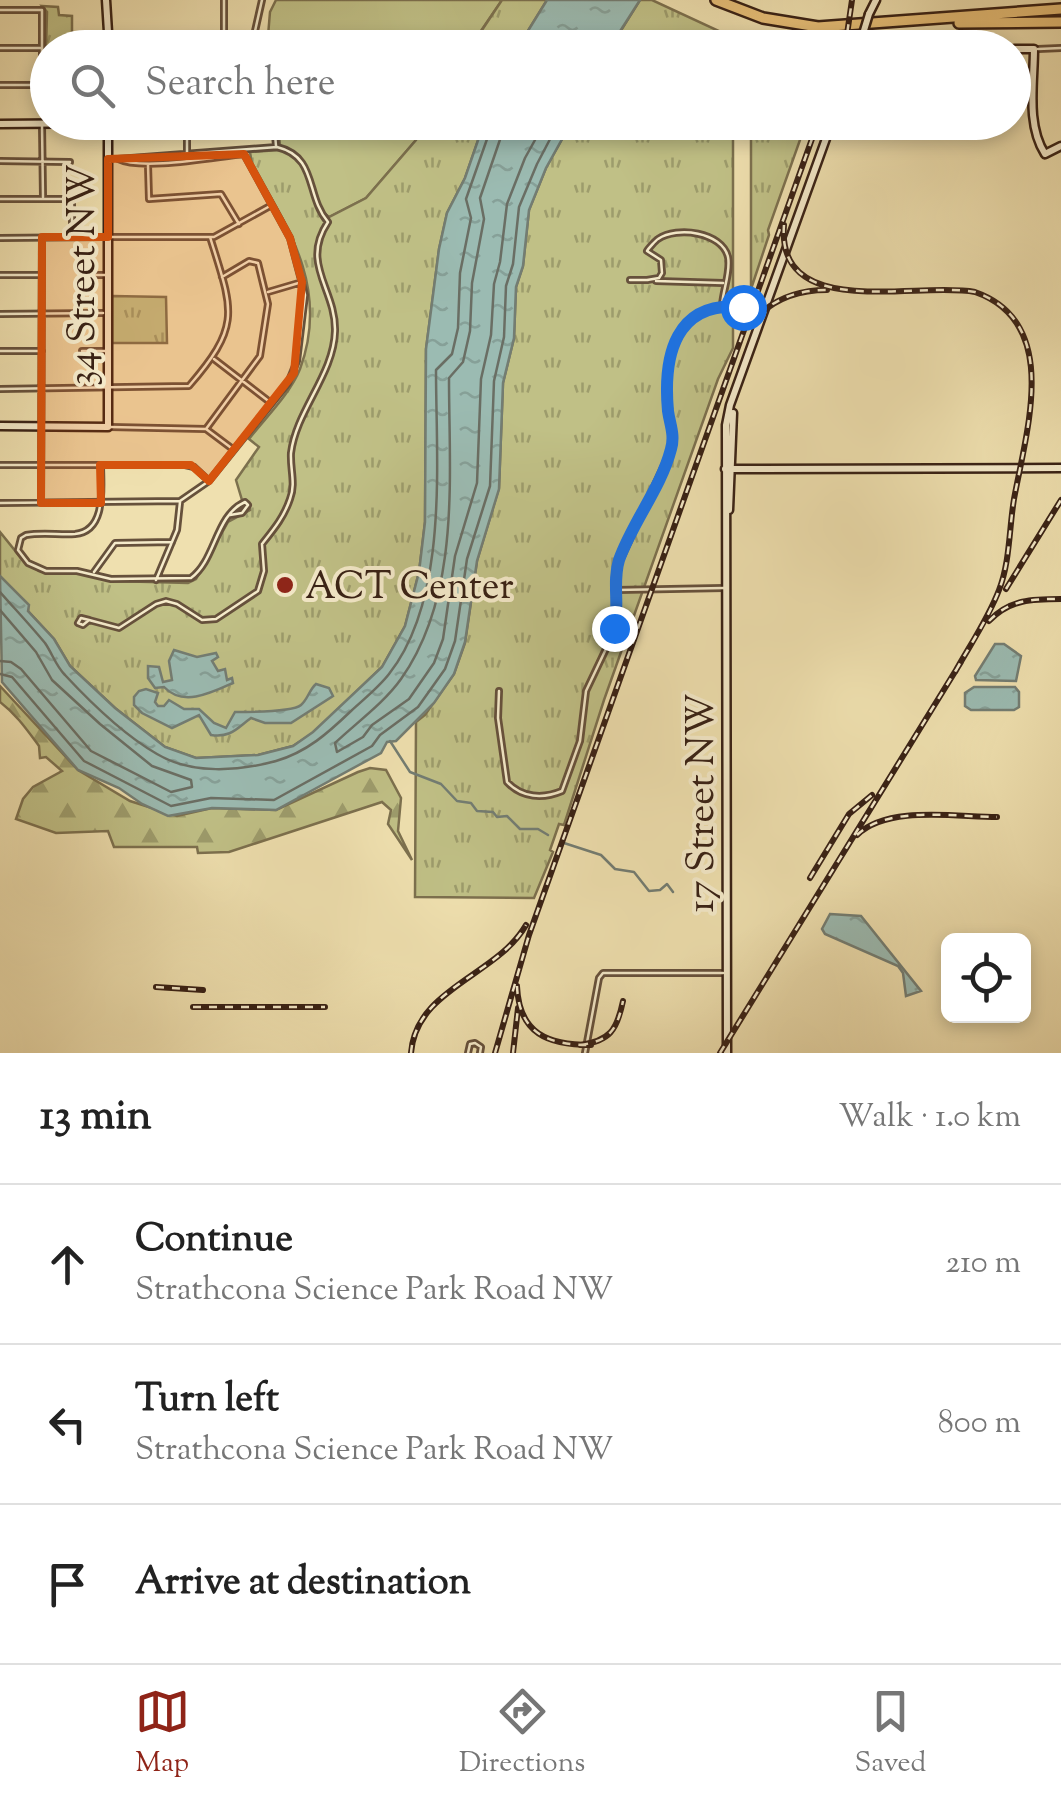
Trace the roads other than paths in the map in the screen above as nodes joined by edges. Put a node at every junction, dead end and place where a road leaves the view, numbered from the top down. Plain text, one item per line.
1 (224, 0) edge
2 (262, 0) edge
3 (716, 0) edge
4 (876, 0) edge
5 (108, 2) edge
6 (1061, 9) edge
7 (0, 10) edge
8 (871, 19) junction
9 (1061, 25) edge
10 (42, 30) edge
11 (108, 30) edge
12 (224, 30) edge
13 (255, 30) edge
14 (866, 30) edge
15 (0, 48) edge
16 (30, 48) edge
17 (1061, 48) edge
18 (1034, 49) joint
19 (0, 85) edge
20 (30, 85) edge
21 (0, 124) edge
22 (30, 124) edge
23 (42, 140) edge
24 (108, 140) edge
25 (186, 140) edge
26 (275, 140) edge
27 (825, 140) edge
28 (1061, 146) edge
29 (276, 147) junction
30 (244, 152) junction
31 (186, 155) junction
32 (108, 158) junction
33 (148, 160) junction
34 (42, 161) junction
35 (0, 162) edge
36 (70, 162) dead end
37 (0, 199) edge
38 (43, 199) junction
39 (272, 205) junction
40 (239, 224) junction
41 (108, 237) junction
42 (210, 237) junction
43 (0, 238) edge
44 (42, 238) junction
45 (72, 238) junction
46 (0, 275) edge
47 (42, 275) junction
48 (82, 275) dead end
49 (108, 276) junction
50 (222, 278) junction
51 (630, 280) dead end
52 (647, 280) junction
53 (302, 282) junction
54 (724, 283) junction
55 (266, 292) junction
56 (722, 306) junction
57 (108, 313) junction
58 (763, 313) junction
59 (0, 314) edge
60 (42, 314) junction
61 (42, 351) junction
62 (82, 351) dead end
63 (108, 351) junction
64 (0, 352) edge
65 (212, 358) junction
66 (742, 373) junction
67 (242, 380) junction
68 (42, 389) junction
69 (108, 389) junction
70 (0, 390) edge
71 (272, 404) junction
72 (0, 426) edge
73 (42, 426) junction
74 (108, 427) junction
75 (206, 429) junction
76 (235, 450) junction
77 (729, 450) junction
78 (0, 464) edge
79 (41, 464) junction
80 (100, 465) junction
81 (1061, 468) edge
82 (727, 469) junction
83 (748, 469) junction
84 (209, 481) junction
85 (729, 486) junction
86 (180, 501) junction
87 (41, 502) junction
88 (0, 503) edge
89 (101, 503) junction
90 (230, 514) dead end
91 (172, 542) junction
92 (728, 553) junction
93 (94, 574) junction
94 (156, 580) junction
95 (728, 588) junction
96 (616, 590) junction
97 (89, 620) dead end
98 (499, 691) dead end
99 (728, 972) junction
100 (468, 1053) edge
101 (480, 1053) edge
102 (585, 1053) edge
103 (727, 1053) edge

1 - 12 street
2 - 13 street
3 - 8 highway
4 - 8 main road
5 - 11 main road
6 - 8 highway
7 - 10 street
8 - 9 highway
8 - 14 main road, bridge
15 - 16 street
17 - 18 street
18 - 28 main road
19 - 20 street
21 - 22 main road
23 - 34 street
24 - 32 main road, 34 Street NW
25 - 31 street
26 - 29 street
27 - 58 main road, 17 Street NW
29 - 30 street
29 - 97 street
30 - 31 street
30 - 33 street
30 - 39 street
31 - 33 street
32 - 33 street
32 - 41 main road, 34 Street NW
33 - 40 street
34 - 35 street
34 - 36 street
34 - 38 street
37 - 38 street
38 - 45 street
39 - 40 street
39 - 53 street
40 - 42 street
41 - 42 street
41 - 45 street
41 - 49 main road, 34 Street NW
42 - 50 street
43 - 44 street
44 - 45 street
44 - 47 street
46 - 47 street
47 - 60 street
48 - 49 street
49 - 57 main road, 34 Street NW
50 - 55 street
50 - 65 street
51 - 52 street
52 - 54 street
52 - 54 street
53 - 55 street
53 - 71 street
54 - 56 street
55 - 67 street
56 - 58 street
56 - 96 street
57 - 60 street
57 - 63 main road, 34 Street NW
58 - 66 main road, 17 Street NW
59 - 60 street
60 - 61 street
61 - 64 street
61 - 68 street
62 - 63 street
63 - 69 main road, 34 Street NW
65 - 67 street
65 - 69 street
66 - 77 main road, 17 Street NW
66 - 82 main road, 17 Street NW
67 - 71 street
67 - 75 street
68 - 69 street
68 - 70 street
68 - 73 street
69 - 74 main road, 34 Street NW
71 - 76 street
72 - 73 main road
73 - 74 main road
73 - 79 street
74 - 75 street
75 - 76 street
76 - 84 street
77 - 82 main road, 17 Street NW
77 - 83 main road
78 - 79 street
79 - 80 street
79 - 87 street
80 - 84 street
80 - 89 street
81 - 83 main road
82 - 83 main road
82 - 85 main road, 17 Street NW
82 - 92 main road, 17 Street NW
83 - 85 main road
84 - 86 street
85 - 92 main road, 17 Street NW
86 - 89 street
86 - 91 street
87 - 88 street
87 - 89 street
89 - 93 street
90 - 94 street
91 - 93 street
91 - 94 street
92 - 95 main road, 17 Street NW
93 - 94 street
95 - 96 street
95 - 99 main road, 17 Street NW
96 - 98 street
99 - 102 street
99 - 103 main road, 17 Street NW
100 - 101 street

